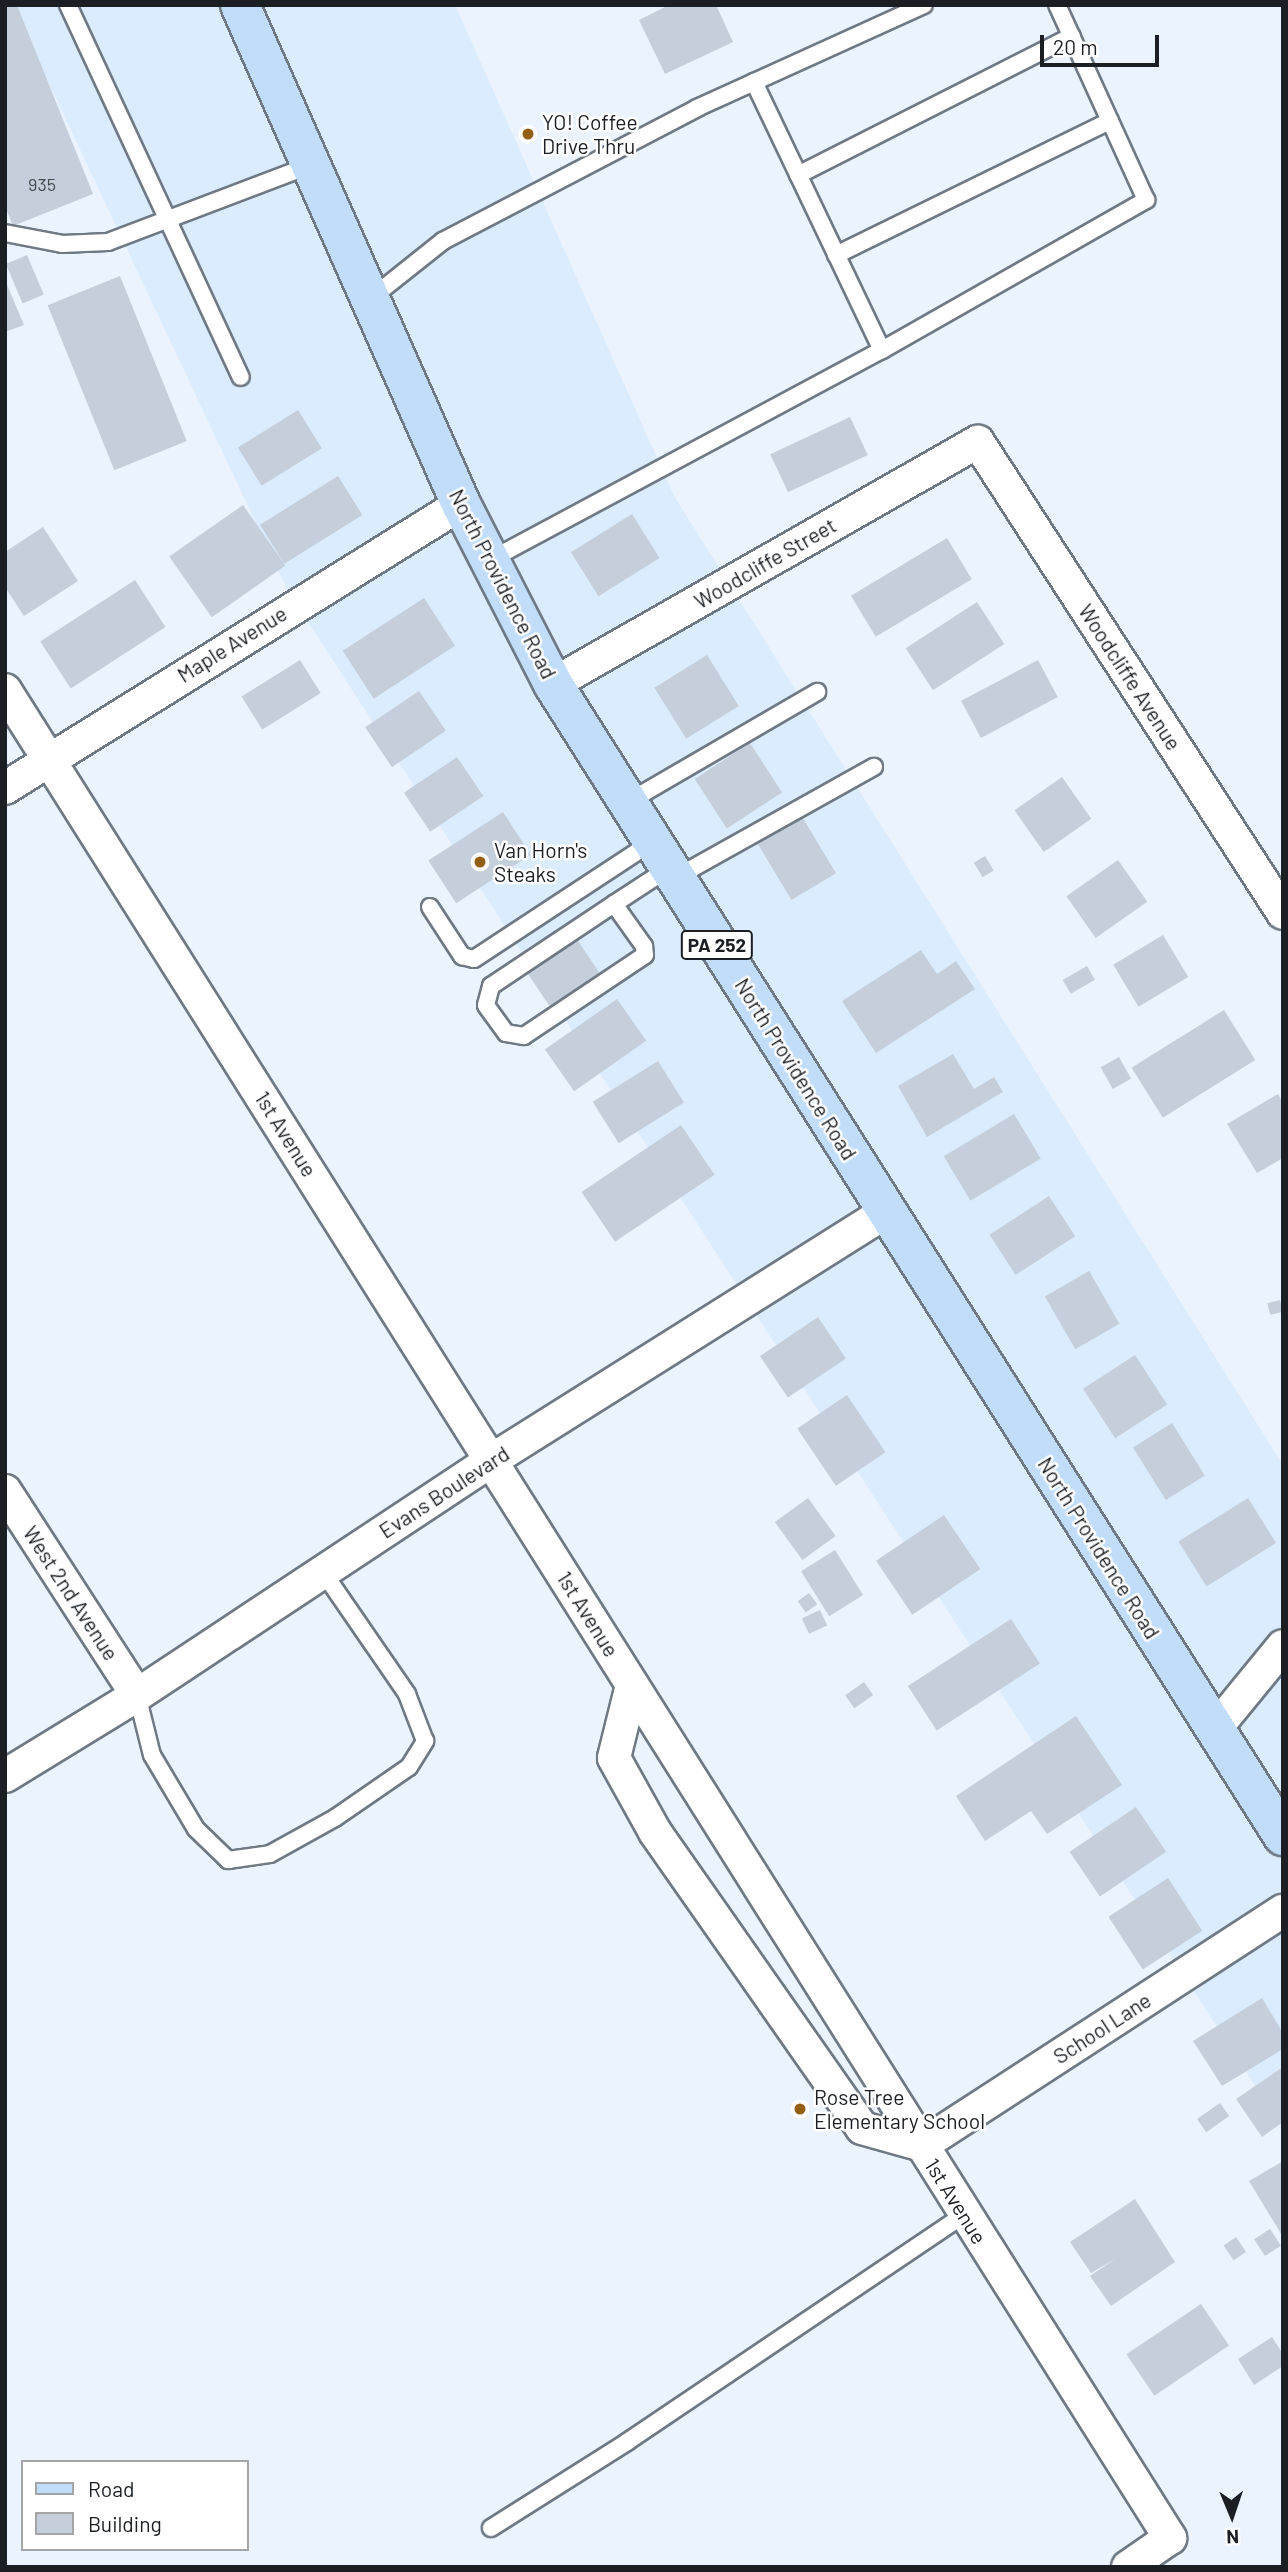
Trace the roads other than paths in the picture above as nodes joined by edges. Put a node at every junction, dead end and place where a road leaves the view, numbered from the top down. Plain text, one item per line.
1 (68, 5) edge
2 (240, 5) edge
3 (925, 5) edge
4 (1057, 5) edge
5 (1072, 37) junction
6 (754, 82) junction
7 (1110, 121) junction
8 (311, 165) junction
9 (798, 175) junction
10 (169, 219) junction
11 (5, 233) edge
12 (836, 255) junction
13 (370, 299) junction
14 (882, 350) junction
15 (241, 377) dead end
16 (978, 442) joint
17 (461, 504) junction
18 (490, 560) junction
19 (553, 684) junction
20 (5, 690) edge
21 (817, 692) dead end
22 (48, 757) junction
23 (874, 767) dead end
24 (5, 788) edge
25 (628, 802) junction
26 (665, 863) junction
27 (614, 904) junction
28 (430, 907) dead end
29 (1283, 913) edge
30 (886, 1212) junction
31 (492, 1460) junction
32 (5, 1491) edge
33 (323, 1572) junction
34 (1283, 1646) edge
35 (632, 1685) junction
36 (137, 1695) junction
37 (1215, 1729) junction
38 (5, 1776) edge
39 (1283, 1836) edge
40 (1283, 1911) edge
41 (922, 2145) junction
42 (965, 2214) junction
43 (491, 2528) dead end
44 (1128, 2567) edge

1 - 10 lane
2 - 8 main road, North Providence Road / PA 252
3 - 6 lane
4 - 5 lane
5 - 7 lane
5 - 9 lane
6 - 9 lane
6 - 13 lane
7 - 12 lane
7 - 14 lane
8 - 10 lane
8 - 13 main road, North Providence Road / PA 252
9 - 12 lane
10 - 11 lane
10 - 15 lane
12 - 14 lane
13 - 17 main road, North Providence Road / PA 252
14 - 18 lane
16 - 19 street, Woodcliffe Street
16 - 29 street, Woodcliffe Avenue
17 - 18 main road, North Providence Road / PA 252
17 - 22 street, Maple Avenue
18 - 19 main road, North Providence Road / PA 252
19 - 25 main road, North Providence Road / PA 252
20 - 22 street, 1st Avenue
21 - 25 lane
22 - 24 street, Maple Avenue
22 - 31 street, 1st Avenue
23 - 26 lane
25 - 26 main road, North Providence Road / PA 252
26 - 27 lane
26 - 28 lane
26 - 30 main road, North Providence Road / PA 252
27 - 27 lane
30 - 31 street, Evans Boulevard
30 - 37 main road, North Providence Road / PA 252
31 - 33 street, Evans Boulevard
31 - 35 street, 1st Avenue
32 - 36 street, West 2nd Avenue
33 - 36 street, Evans Boulevard
33 - 36 lane
34 - 37 street
35 - 41 street, 1st Avenue
35 - 41 street
36 - 38 street, Evans Boulevard
37 - 39 main road, North Providence Road / PA 252
40 - 41 street, School Lane
41 - 42 street, 1st Avenue
42 - 43 lane
42 - 44 street, 1st Avenue

